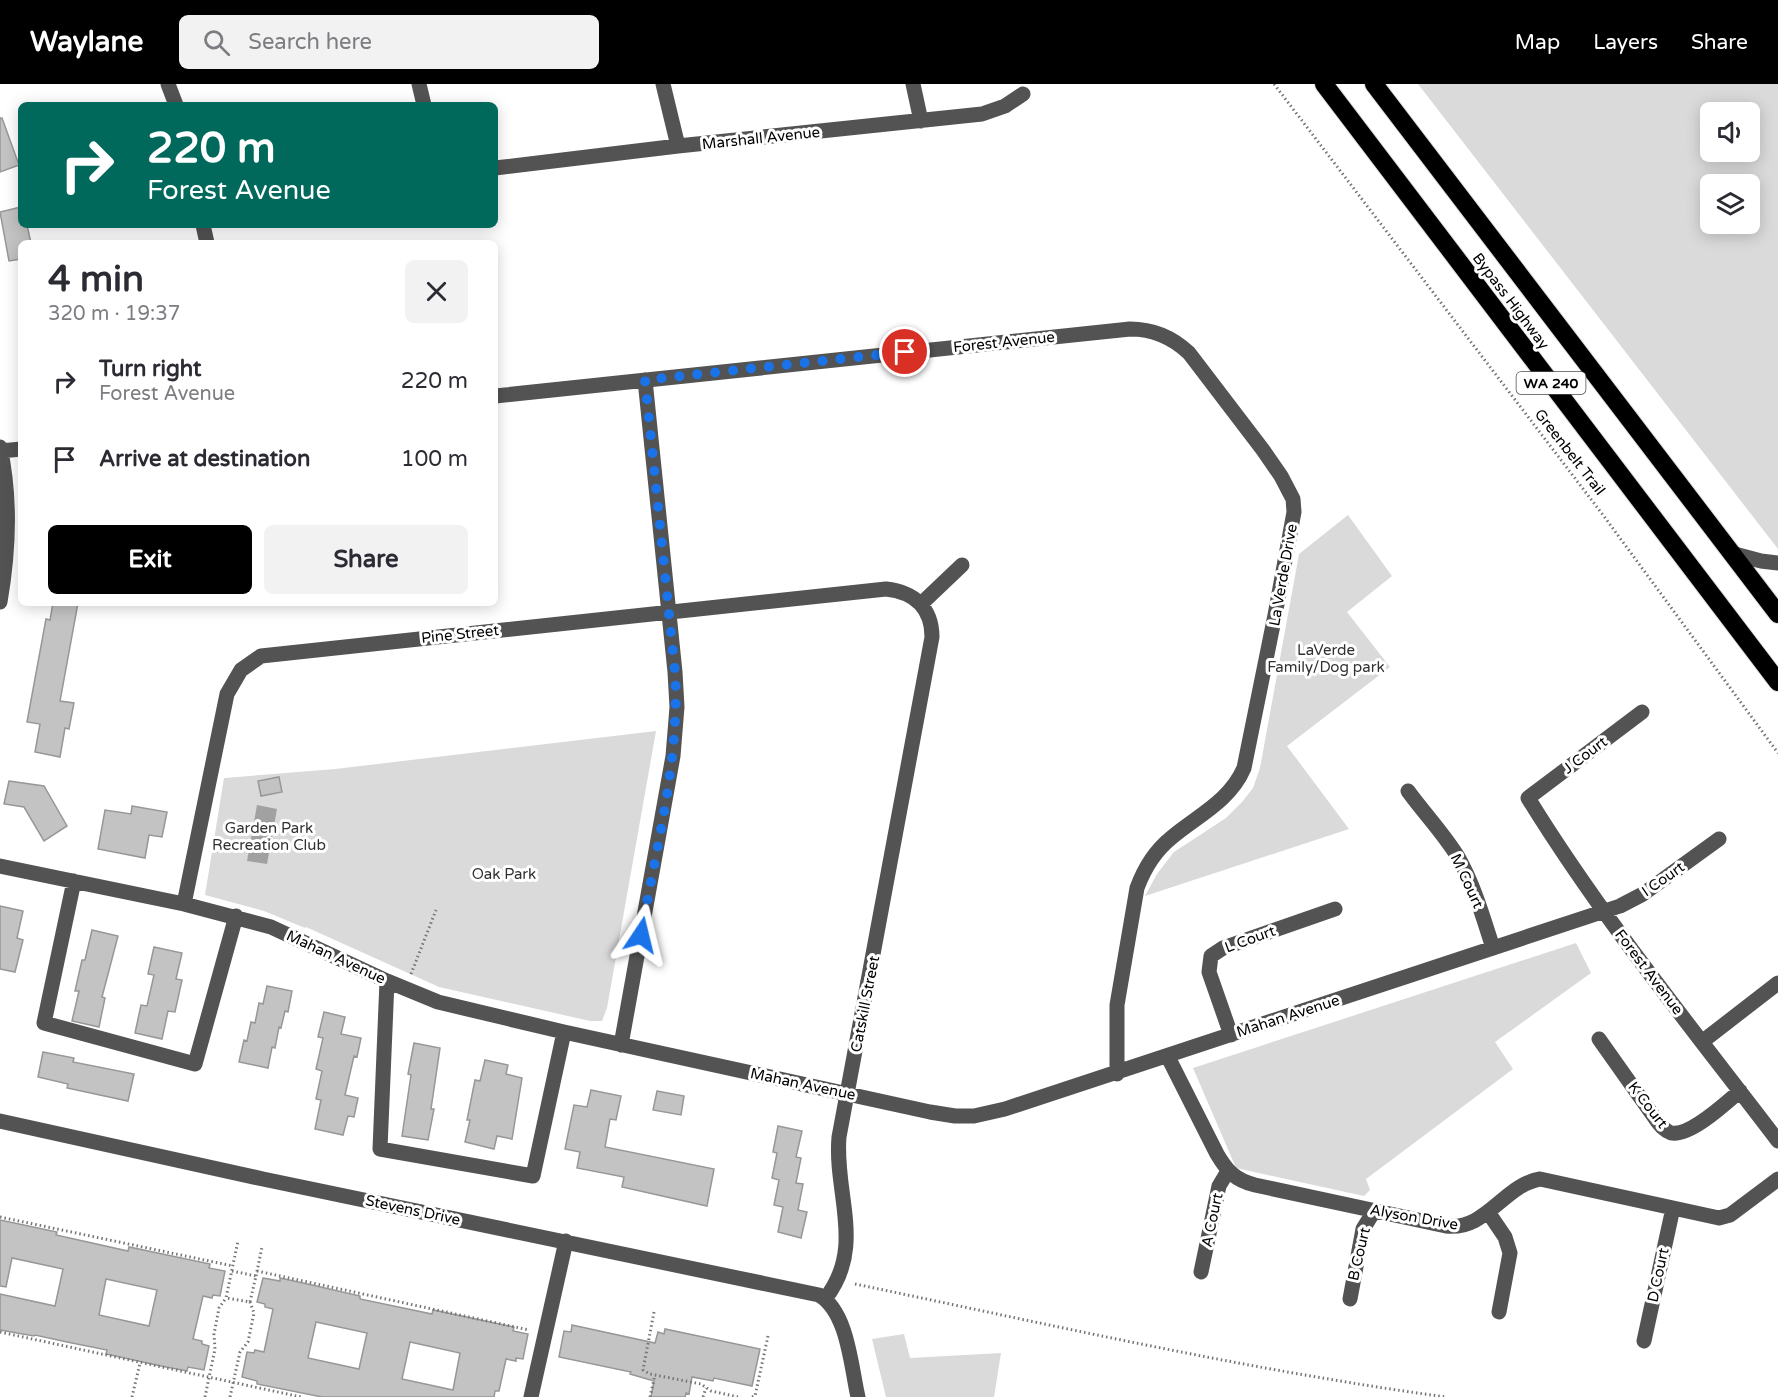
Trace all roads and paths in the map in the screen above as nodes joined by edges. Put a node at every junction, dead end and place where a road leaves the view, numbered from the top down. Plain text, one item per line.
1 (168, 84) edge
2 (419, 84) edge
3 (663, 84) edge
4 (913, 84) edge
5 (1274, 84) edge
6 (1324, 84) edge
7 (1374, 84) edge
8 (1023, 94) dead end
9 (175, 102) edge
10 (423, 102) edge
11 (921, 121) junction
12 (678, 146) junction
13 (498, 168) edge
14 (1120, 329) joint
15 (645, 380) junction
16 (498, 396) edge
17 (1, 449) edge
18 (18, 449) edge
19 (1731, 553) junction
20 (1778, 563) edge
21 (962, 565) dead end
22 (0, 602) edge
23 (921, 604) junction
24 (669, 612) junction
25 (1778, 614) edge
26 (1778, 682) edge
27 (1642, 712) dead end
28 (1778, 753) edge
29 (1408, 791) dead end
30 (1528, 798) joint
31 (1719, 839) dead end
32 (0, 866) edge
33 (74, 881) junction
34 (184, 904) junction
35 (1335, 909) dead end
36 (436, 910) dead end
37 (1603, 912) junction
38 (236, 916) junction
39 (1493, 948) junction
40 (410, 975) dead end
41 (387, 981) junction
42 (1778, 983) edge
43 (564, 1032) junction
44 (1231, 1035) junction
45 (1599, 1039) dead end
46 (1703, 1041) junction
47 (621, 1045) junction
48 (1168, 1057) junction
49 (1117, 1074) junction
50 (1740, 1091) junction
51 (848, 1094) junction
52 (0, 1121) edge
53 (1778, 1141) edge
54 (1228, 1171) junction
55 (1778, 1179) edge
56 (1673, 1208) junction
57 (1374, 1210) junction
58 (1488, 1212) junction
59 (0, 1216) edge
60 (566, 1241) junction
61 (238, 1242) dead end
62 (262, 1247) dead end
63 (233, 1266) junction
64 (232, 1271) junction
65 (257, 1271) junction
66 (1201, 1272) dead end
67 (256, 1276) junction
68 (855, 1284) dead end
69 (226, 1298) junction
70 (825, 1299) junction
71 (1350, 1299) dead end
72 (250, 1302) junction
73 (654, 1312) dead end
74 (1499, 1312) dead end
75 (536, 1331) dead end
76 (0, 1332) edge
77 (768, 1336) dead end
78 (1644, 1341) dead end
79 (140, 1363) junction
80 (655, 1375) junction
81 (209, 1378) junction
82 (233, 1383) junction
83 (706, 1388) junction
84 (754, 1396) edge
85 (132, 1397) edge
86 (205, 1397) edge
87 (230, 1397) edge
88 (301, 1397) edge
89 (531, 1397) edge
90 (650, 1397) edge
91 (703, 1397) edge
92 (738, 1397) edge
93 (858, 1397) edge
94 (1446, 1397) edge

1 - 9 street
2 - 10 street
3 - 12 street
4 - 11 street
5 - 28 path, Greenbelt Trail
6 - 26 highway, Bypass Highway / WA 240
7 - 19 highway, Bypass Highway / WA 240
8 - 11 street, Marshall Avenue
11 - 12 street, Marshall Avenue
12 - 13 street, Marshall Avenue
14 - 15 street, Forest Avenue
14 - 49 street, La Verde Drive
15 - 16 street, Forest Avenue
15 - 24 street
17 - 18 street
17 - 22 street
19 - 20 street
19 - 25 highway, Bypass Highway / WA 240
21 - 23 street
23 - 24 street, Pine Street
23 - 51 street, Catskill Street
24 - 34 street, Pine Street
24 - 47 street
27 - 30 street, J Court
29 - 39 street, M Court
30 - 37 street, Forest Avenue
31 - 37 street, I Court
32 - 33 street, Mahan Avenue
33 - 34 street, Mahan Avenue
33 - 38 street
34 - 38 street, Mahan Avenue
35 - 44 street, L Court
36 - 40 path
37 - 39 street, Mahan Avenue
37 - 46 street, Forest Avenue
38 - 41 street, Mahan Avenue
39 - 44 street, Mahan Avenue
41 - 43 street, Mahan Avenue
41 - 43 street
42 - 46 street
43 - 47 street, Mahan Avenue
44 - 48 street, Mahan Avenue
45 - 50 street, K Court
46 - 50 street, Forest Avenue
47 - 51 street, Mahan Avenue
48 - 49 street, Mahan Avenue
48 - 54 street
49 - 51 street, Mahan Avenue
50 - 53 street, Forest Avenue
51 - 70 street, Catskill Street
52 - 60 street, Stevens Drive
54 - 57 street, Alyson Drive
54 - 66 street, A Court
55 - 56 street, Alyson Drive
56 - 58 street, Alyson Drive
56 - 78 street, D Court
57 - 58 street, Alyson Drive
57 - 71 street, B Court
58 - 74 street
59 - 63 path
60 - 70 street, Stevens Drive
60 - 89 street
61 - 63 path
62 - 65 path
63 - 64 path
64 - 67 path
64 - 69 path
65 - 67 path
65 - 75 path
67 - 72 path
68 - 94 path
69 - 72 path
69 - 81 path
70 - 93 street
72 - 82 path
73 - 80 path
76 - 79 path
77 - 84 path
79 - 81 path
79 - 85 path
80 - 83 path
80 - 90 path
81 - 82 path
81 - 86 path
82 - 87 path
82 - 88 path
83 - 91 path
83 - 92 path

